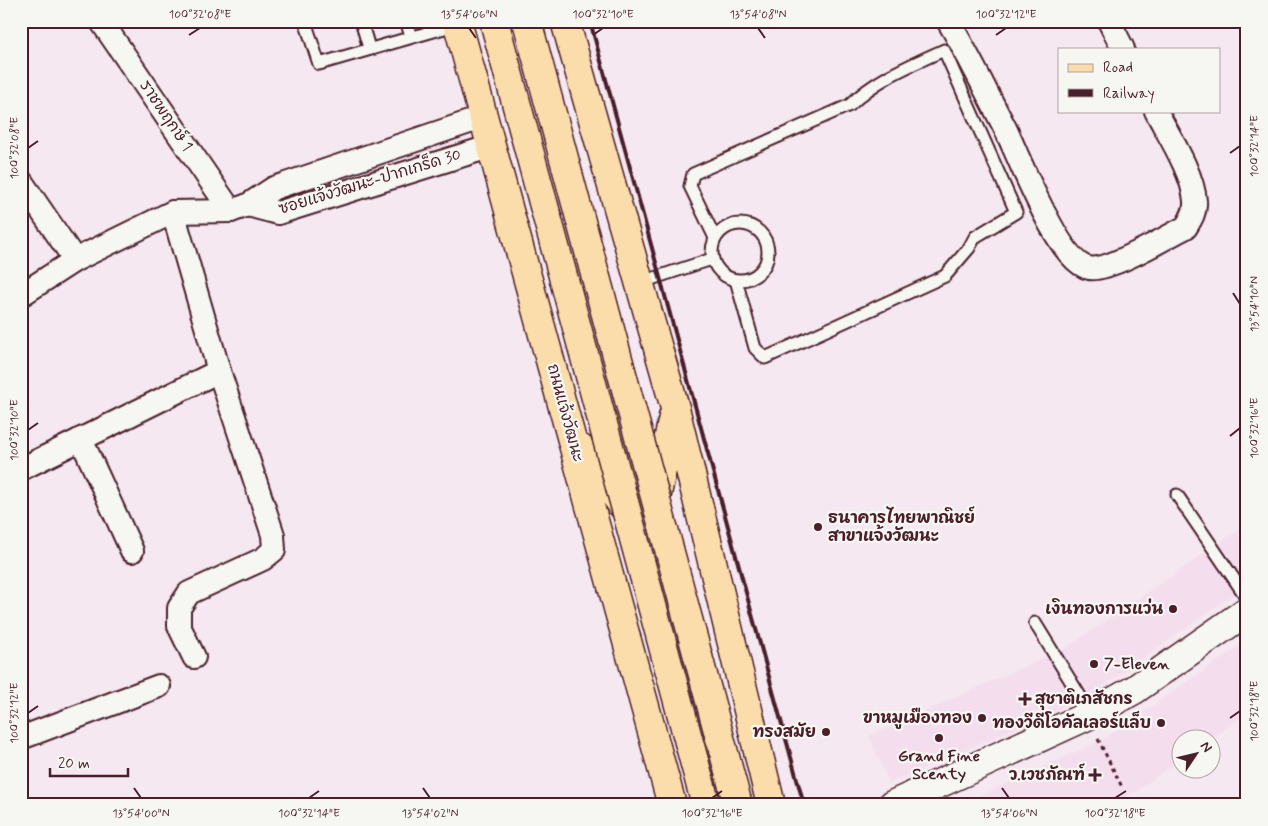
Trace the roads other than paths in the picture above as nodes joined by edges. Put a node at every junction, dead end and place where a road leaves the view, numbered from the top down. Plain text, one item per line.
1 (101, 21) edge
2 (305, 21) edge
3 (362, 21) edge
4 (406, 21) edge
5 (494, 21) edge
6 (527, 21) edge
7 (565, 21) edge
8 (948, 21) edge
9 (1109, 21) edge
10 (458, 23) edge
11 (411, 36) junction
12 (370, 48) junction
13 (1122, 48) edge
14 (1156, 112) edge
15 (484, 117) junction
16 (492, 146) junction
17 (21, 181) edge
18 (239, 208) junction
19 (173, 212) junction
20 (715, 238) junction
21 (712, 259) junction
22 (76, 260) junction
23 (736, 280) junction
24 (639, 283) junction
25 (21, 295) edge
26 (219, 370) junction
27 (674, 408) junction
28 (571, 436) junction
29 (81, 438) junction
30 (24, 462) edge
31 (1177, 495) dead end
32 (132, 551) dead end
33 (1247, 598) edge
34 (1247, 611) edge
35 (1035, 623) dead end
36 (194, 657) dead end
37 (158, 686) dead end
38 (1089, 715) junction
39 (21, 738) edge
40 (672, 805) edge
41 (706, 805) edge
42 (738, 805) edge
43 (771, 805) edge
44 (892, 805) edge

1 - 18 street, ราชพฤกษ์ 1
2 - 12 lane
3 - 12 lane
4 - 11 lane
5 - 41 main road, ถนนแจ้งวัฒนะ, bridge
6 - 42 main road, bridge
7 - 24 main road
8 - 14 street
9 - 13 street
10 - 11 lane
10 - 15 main road, ถนนแจ้งวัฒนะ
11 - 12 lane
15 - 16 main road, ถนนแจ้งวัฒนะ
15 - 18 street, ซอยแจ้งวัฒนะ-ปากเกร็ด 30
16 - 18 street, ซอยแจ้งวัฒนะ-ปากเกร็ด 30
16 - 28 main road, ถนนแจ้งวัฒนะ
17 - 22 street
18 - 19 street, ซอยแจ้งวัฒนะ-ปากเกร็ด 30
19 - 22 street, ซอยแจ้งวัฒนะ-ปากเกร็ด 30
19 - 26 street
20 - 21 lane
20 - 23 lane
20 - 23 lane
21 - 23 lane
21 - 24 lane
22 - 25 street, ซอยแจ้งวัฒนะ-ปากเกร็ด 30
24 - 27 main road
26 - 29 street
26 - 36 street
27 - 28 main road
27 - 43 main road
28 - 40 main road, ถนนแจ้งวัฒนะ
29 - 30 street
29 - 32 street
31 - 33 lane
34 - 38 street
35 - 38 lane
37 - 39 street
38 - 44 street

